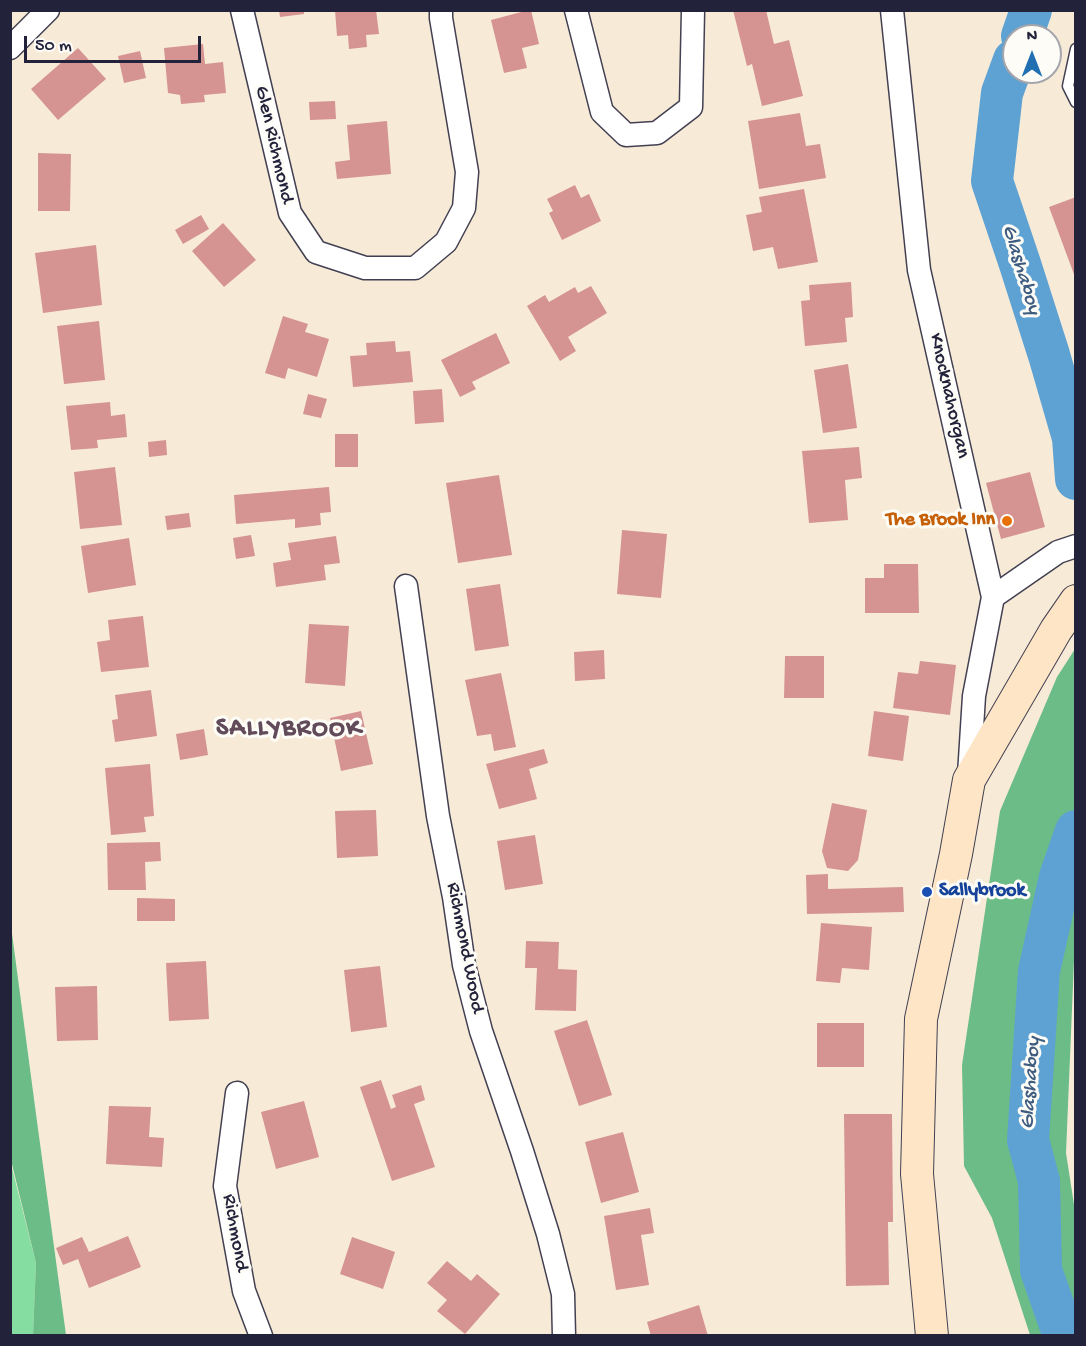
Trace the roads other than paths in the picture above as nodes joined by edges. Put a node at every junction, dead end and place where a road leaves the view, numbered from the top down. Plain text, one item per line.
1 (48, 10) edge
2 (242, 10) edge
3 (441, 10) edge
4 (576, 10) edge
5 (693, 10) edge
6 (892, 10) edge
7 (10, 48) edge
8 (1076, 48) edge
9 (1076, 102) edge
10 (1066, 549) edge
11 (406, 586) dead end
12 (993, 597) junction
13 (1076, 601) edge
14 (969, 780) junction
15 (237, 1093) dead end
16 (261, 1335) edge
17 (564, 1335) edge
18 (932, 1335) edge

1 - 7 street
2 - 3 street, Glen Richmond
4 - 5 street
6 - 12 street, Knocknahorgan
8 - 9 lane
10 - 12 street
11 - 17 street, Richmond Wood
12 - 14 street, Knocknahorgan
13 - 14 main road
14 - 18 main road
15 - 16 street, Richmond

